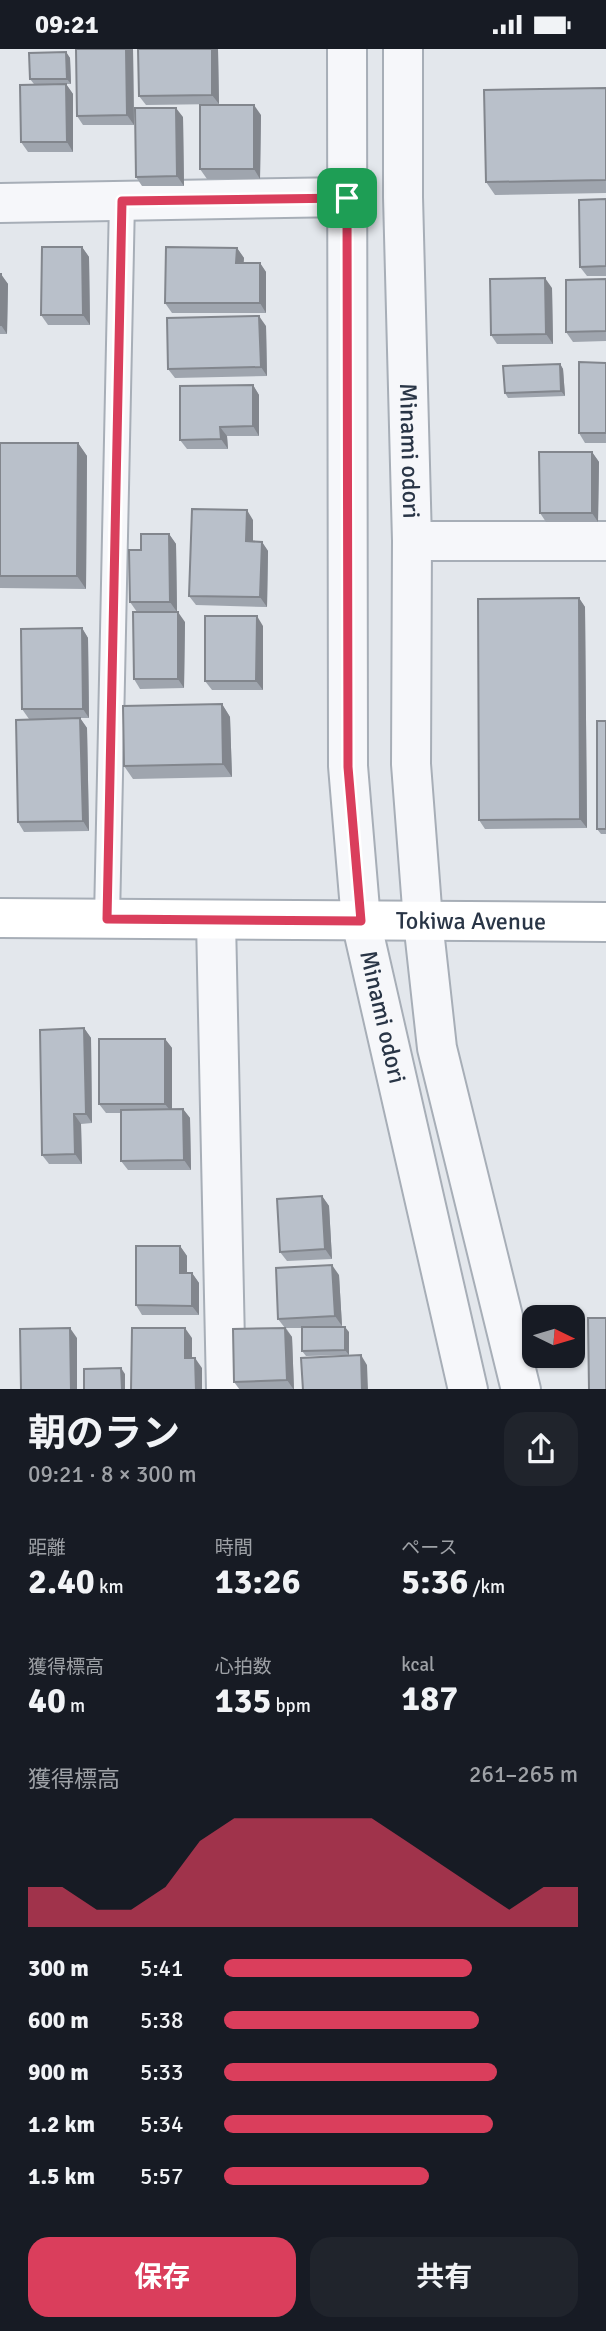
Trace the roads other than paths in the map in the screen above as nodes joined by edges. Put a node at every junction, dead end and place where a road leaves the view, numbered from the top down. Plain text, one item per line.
1 (347, 49) edge
2 (403, 49) edge
3 (347, 198) junction
4 (122, 201) junction
5 (0, 204) edge
6 (412, 541) junction
7 (606, 541) edge
8 (0, 918) edge
9 (107, 919) junction
10 (216, 921) junction
11 (361, 921) junction
12 (423, 921) junction
13 (606, 922) edge
14 (226, 1389) edge
15 (468, 1389) edge
16 (521, 1389) edge

1 - 3 street, Minami odori
2 - 6 street, Minami odori
3 - 4 street
3 - 11 street, Minami odori
4 - 5 street
4 - 9 lane
6 - 7 street
6 - 12 street, Minami odori
8 - 9 main road, Tokiwa Avenue
9 - 10 main road, Tokiwa Avenue
10 - 11 main road, Tokiwa Avenue
10 - 14 street
11 - 12 main road, Tokiwa Avenue
11 - 15 street, Minami odori
12 - 13 main road, Tokiwa Avenue
12 - 16 street, Minami odori

